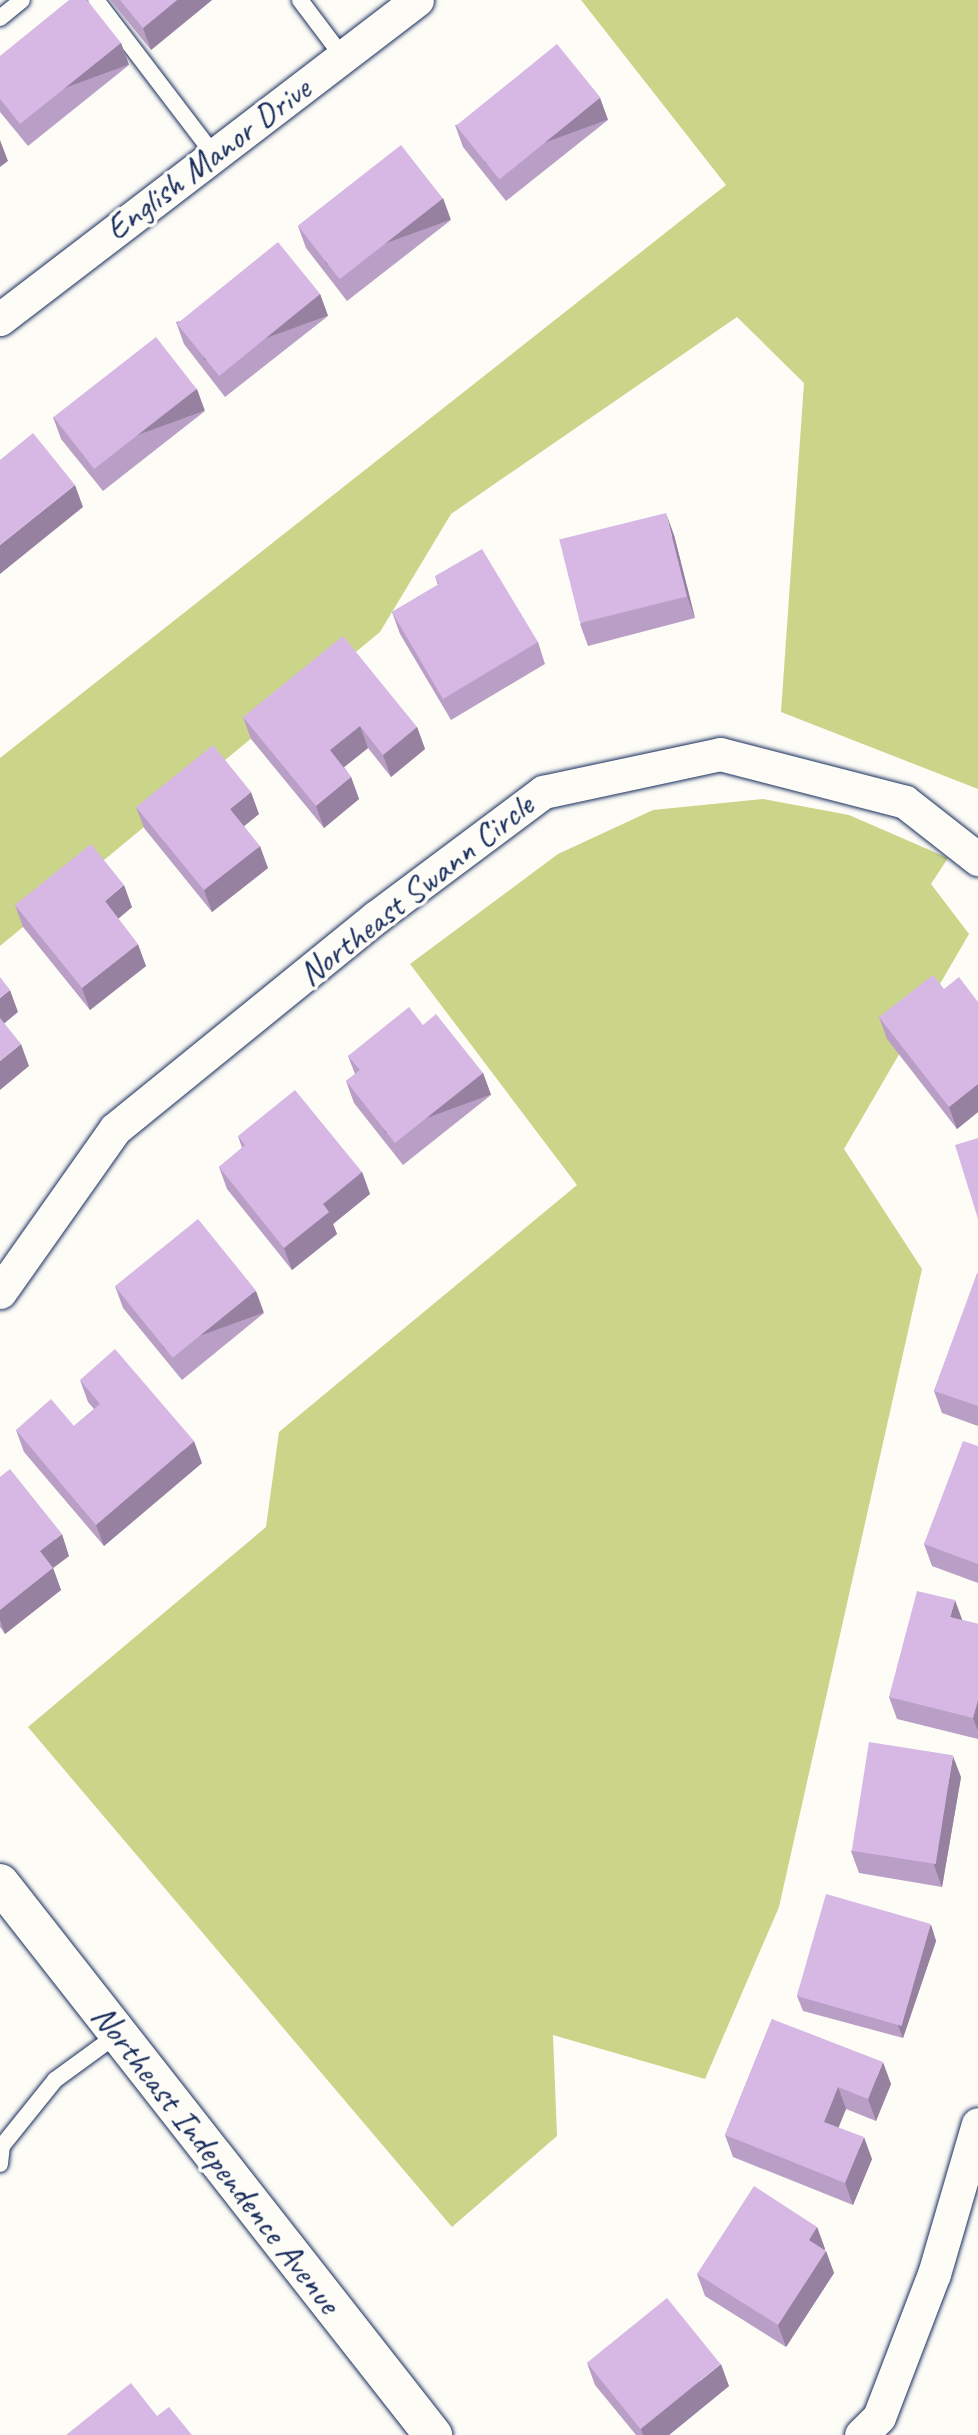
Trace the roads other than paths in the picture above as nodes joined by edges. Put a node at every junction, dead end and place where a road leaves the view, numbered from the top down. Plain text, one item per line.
1 (22, 0) edge
2 (96, 0) edge
3 (300, 0) edge
4 (417, 0) edge
5 (0, 18) edge
6 (343, 57) junction
7 (214, 155) junction
8 (0, 319) edge
9 (978, 859) edge
10 (0, 1292) edge
11 (0, 1883) edge
12 (118, 2034) junction
13 (978, 2124) edge
14 (0, 2164) edge
15 (433, 2435) edge
16 (861, 2435) edge

1 - 5 lane
2 - 7 lane
3 - 6 lane
4 - 6 street, English Manor Drive
6 - 7 street, English Manor Drive
7 - 8 street, English Manor Drive
9 - 10 street, Northeast Swann Circle
11 - 12 street, Northeast Independence Avenue
12 - 14 lane
12 - 15 street, Northeast Independence Avenue
13 - 16 street

